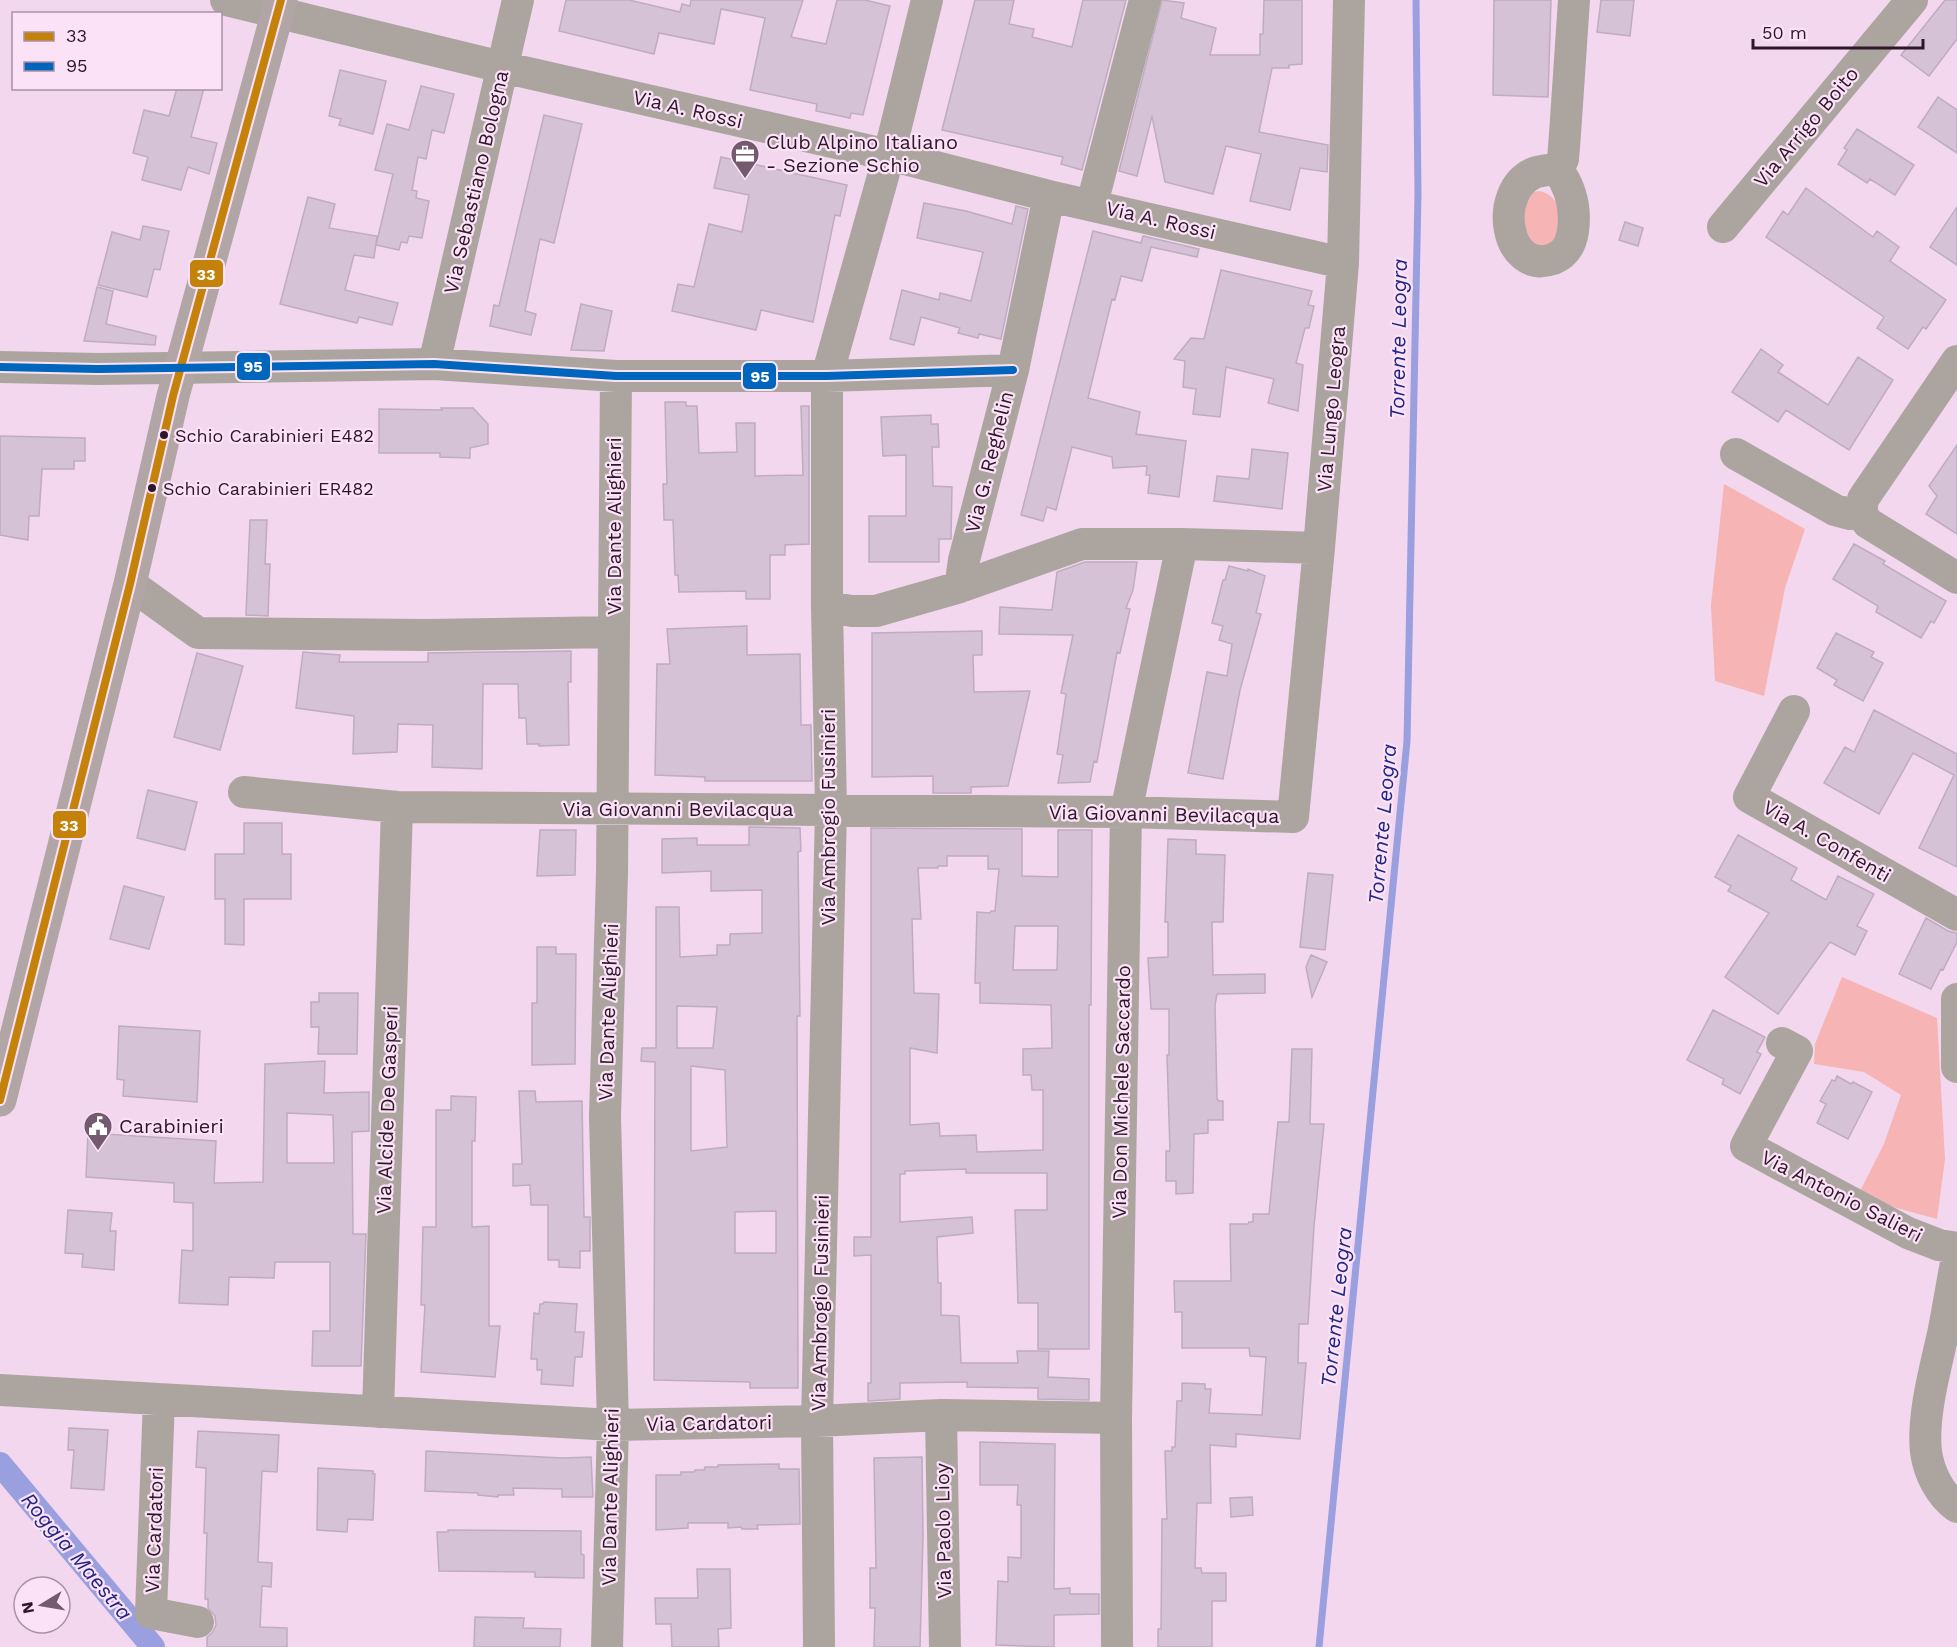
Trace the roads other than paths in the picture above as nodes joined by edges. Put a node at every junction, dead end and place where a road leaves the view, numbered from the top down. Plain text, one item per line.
1 (226, 0) edge
2 (518, 0) edge
3 (927, 0) edge
4 (1145, 0) edge
5 (1349, 0) edge
6 (1574, 0) edge
7 (1912, 0) edge
8 (279, 6) edge
9 (502, 67) junction
10 (889, 155) junction
11 (1558, 170) dead end
12 (1049, 196) junction
13 (1092, 204) junction
14 (1723, 227) dead end
15 (1343, 263) junction
16 (1957, 361) edge
17 (434, 364) junction
18 (0, 368) edge
19 (181, 368) junction
20 (1013, 370) junction
21 (615, 376) junction
22 (827, 376) junction
23 (1736, 454) dead end
24 (1861, 513) junction
25 (1182, 544) junction
26 (1319, 548) junction
27 (1957, 578) edge
28 (130, 584) junction
29 (960, 587) junction
30 (827, 607) junction
31 (614, 632) junction
32 (1794, 711) dead end
33 (244, 792) dead end
34 (397, 807) junction
35 (612, 809) junction
36 (831, 809) junction
37 (1126, 812) junction
38 (1293, 817) joint
39 (1957, 915) edge
40 (1957, 999) edge
41 (1782, 1043) dead end
42 (1957, 1055) edge
43 (1957, 1067) edge
44 (0, 1100) edge
45 (1957, 1248) edge
46 (1957, 1258) edge
47 (0, 1390) edge
48 (159, 1399) junction
49 (378, 1412) junction
50 (941, 1415) junction
51 (1116, 1418) junction
52 (817, 1421) junction
53 (613, 1425) junction
54 (1957, 1507) edge
55 (198, 1622) dead end
56 (607, 1647) edge
57 (819, 1647) edge
58 (945, 1647) edge
59 (1117, 1647) edge

1 - 8 street, Via A. Rossi
2 - 9 street, Via Sebastiano Bologna
3 - 10 street, Via Ambrogio Fusinieri
4 - 13 street
5 - 15 street, Via Lungo Leogra
6 - 11 street
7 - 14 street, Via Arrigo Boito
8 - 9 street, Via A. Rossi
8 - 19 main road
9 - 10 street, Via A. Rossi
9 - 17 street, Via Sebastiano Bologna
10 - 12 street, Via A. Rossi
10 - 22 street, Via Ambrogio Fusinieri
12 - 13 street, Via A. Rossi
12 - 20 street, Via G. Reghelin
13 - 15 street, Via A. Rossi
15 - 26 street, Via Lungo Leogra
16 - 24 street
17 - 19 street
17 - 21 street
18 - 19 street
19 - 28 main road
20 - 22 street
20 - 29 street, Via G. Reghelin
21 - 22 street
21 - 31 street, Via Dante Alighieri
22 - 30 street, Via Ambrogio Fusinieri
23 - 24 street
24 - 27 street
25 - 26 street
25 - 29 street
25 - 37 street, Via Don Michele Saccardo
26 - 38 street, Via Lungo Leogra
28 - 31 street
28 - 44 main road
29 - 30 street
30 - 36 street, Via Ambrogio Fusinieri
31 - 35 street, Via Dante Alighieri
32 - 39 street, Via A. Confenti
33 - 34 street, Via Giovanni Bevilacqua
34 - 35 street, Via Giovanni Bevilacqua
34 - 49 street, Via Alcide De Gasperi
35 - 36 street, Via Giovanni Bevilacqua
35 - 53 street, Via Dante Alighieri
36 - 37 street, Via Giovanni Bevilacqua
36 - 52 street, Via Ambrogio Fusinieri
37 - 38 street, Via Giovanni Bevilacqua
37 - 51 street, Via Don Michele Saccardo
40 - 42 street
41 - 45 street, Via Antonio Salieri
42 - 43 street
46 - 54 street
47 - 48 street, Via Cardatori
48 - 49 street, Via Cardatori
48 - 55 street, Via Cardatori
49 - 53 street, Via Cardatori
50 - 51 street, Via Cardatori
50 - 52 street, Via Cardatori
50 - 58 street, Via Paolo Lioy
51 - 59 street, Via Don Michele Saccardo
52 - 53 street, Via Cardatori
52 - 57 street, Via Ambrogio Fusinieri
53 - 56 street, Via Dante Alighieri

